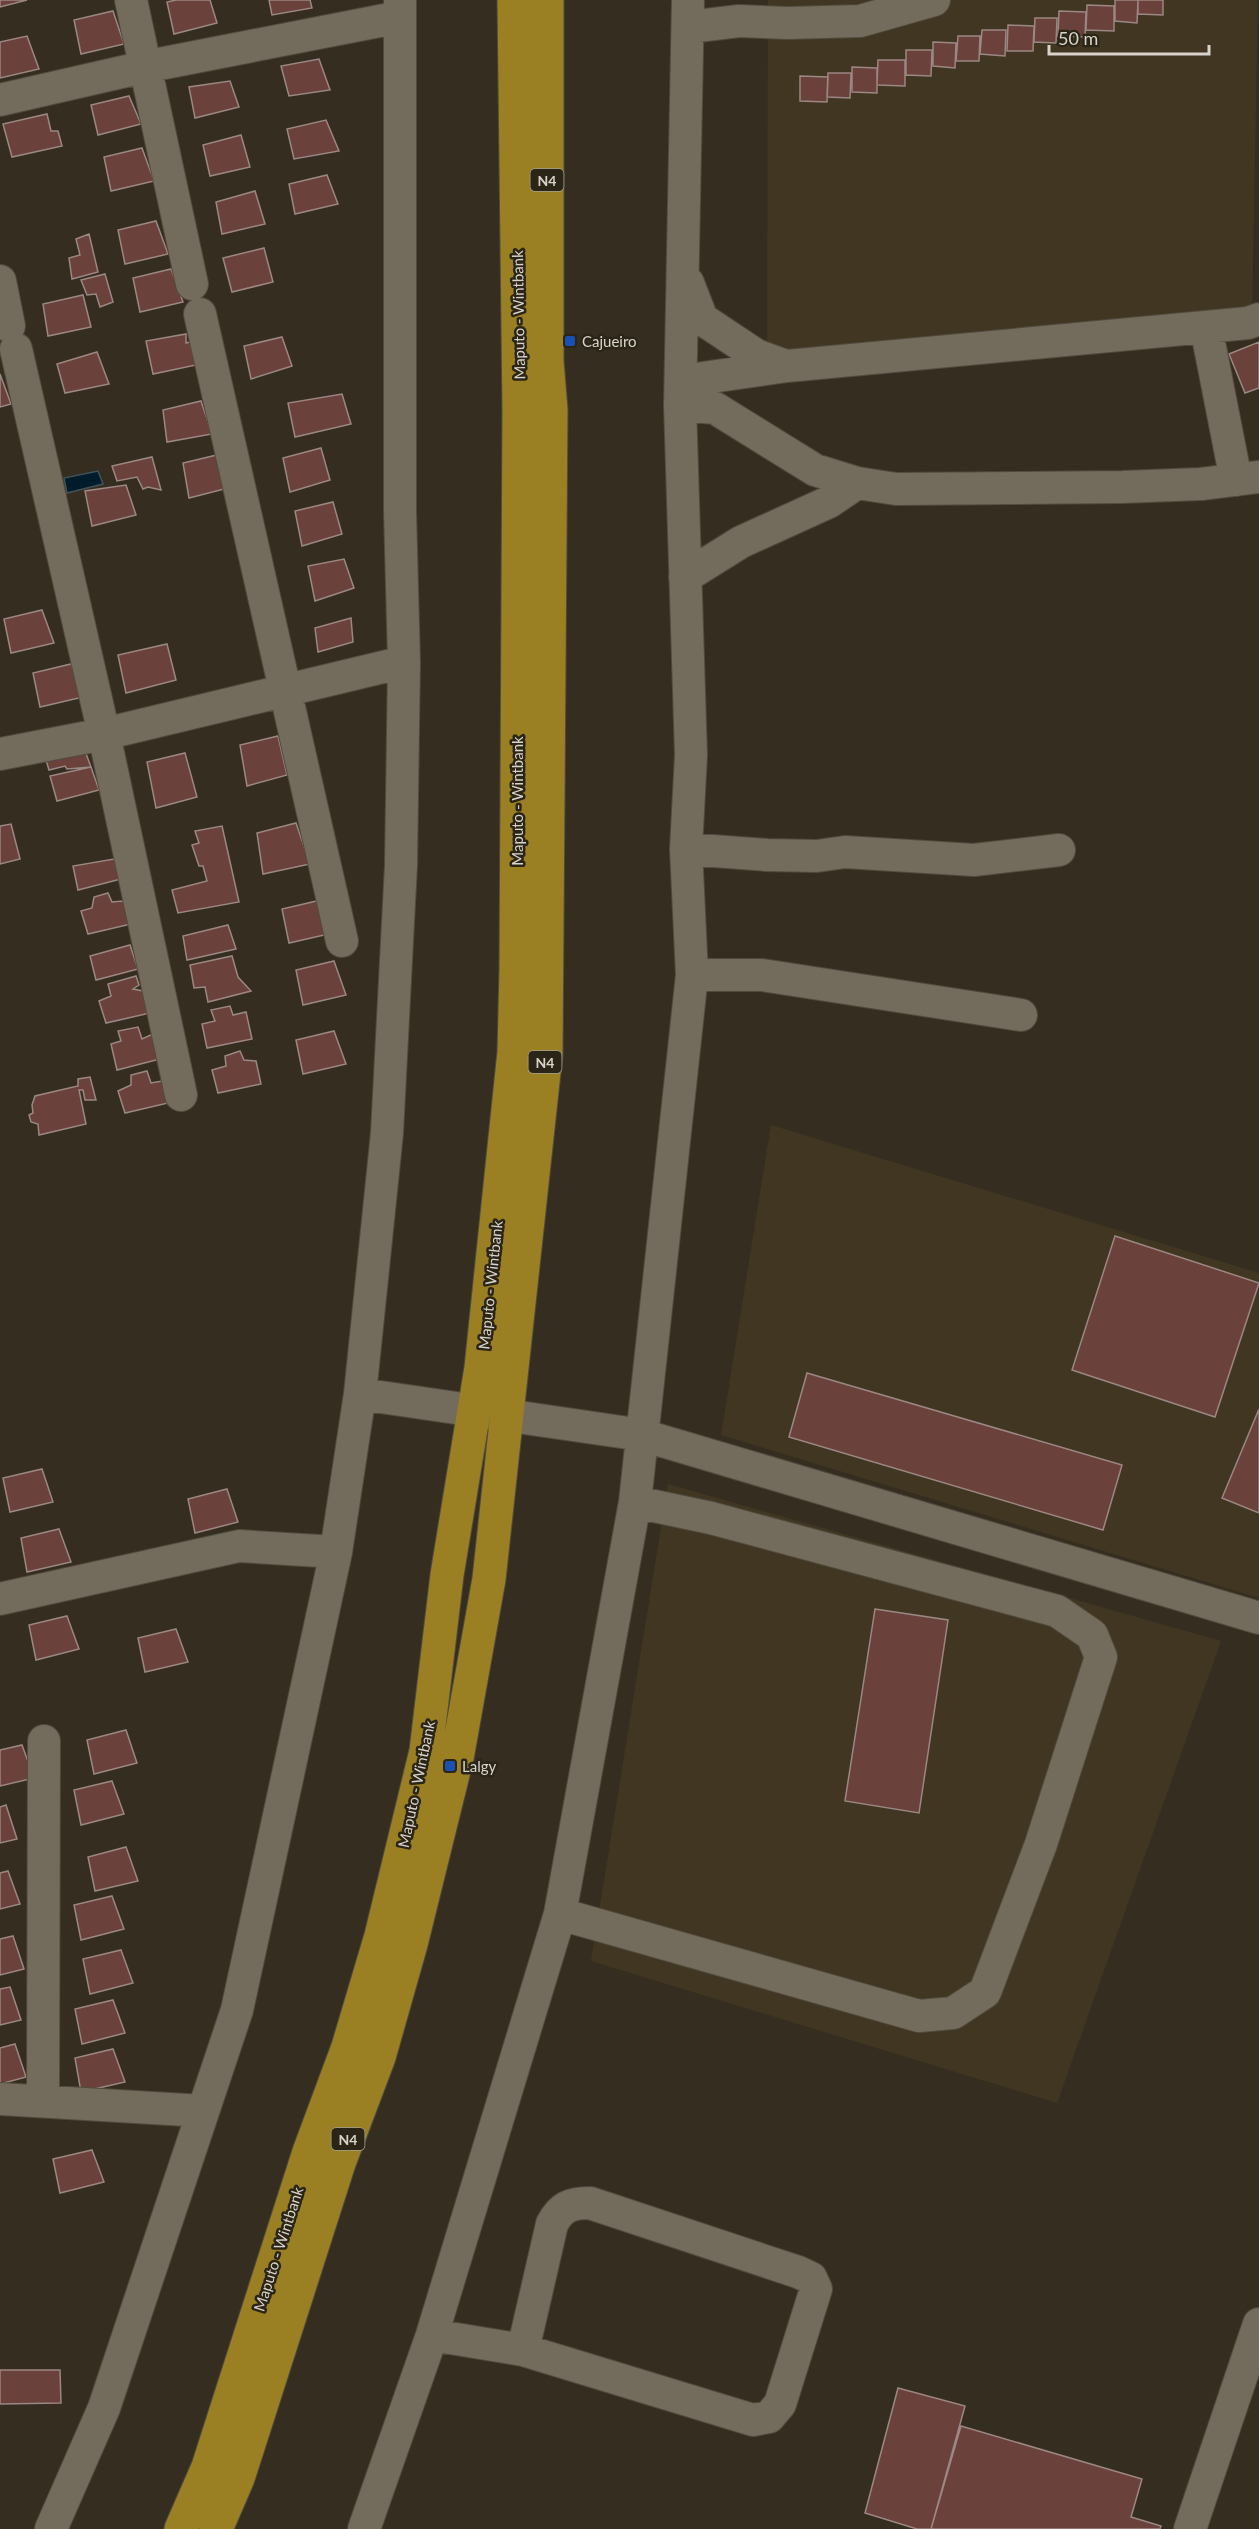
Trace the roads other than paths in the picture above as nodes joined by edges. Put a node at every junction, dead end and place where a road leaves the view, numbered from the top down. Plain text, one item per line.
1 (131, 0) edge
2 (514, 0) edge
3 (547, 0) edge
4 (934, 0) edge
5 (400, 9) edge
6 (688, 14) edge
7 (144, 67) junction
8 (0, 100) edge
9 (682, 268) junction
10 (0, 281) edge
11 (192, 284) dead end
12 (200, 314) dead end
13 (1259, 319) edge
14 (1206, 327) junction
15 (787, 366) junction
16 (681, 393) junction
17 (1247, 479) edge
18 (857, 483) junction
19 (685, 577) junction
20 (404, 662) junction
21 (286, 690) junction
22 (104, 734) junction
23 (0, 754) edge
24 (686, 849) junction
25 (1059, 850) dead end
26 (342, 941) dead end
27 (692, 975) junction
28 (1021, 1015) dead end
29 (181, 1095) dead end
30 (360, 1394) junction
31 (475, 1411) junction
32 (507, 1415) junction
33 (642, 1435) junction
34 (635, 1502) junction
35 (336, 1552) junction
36 (0, 1599) edge
37 (1259, 1618) edge
38 (44, 1741) dead end
39 (560, 1914) junction
40 (0, 2100) edge
41 (43, 2101) junction
42 (203, 2111) junction
43 (1259, 2325) edge
44 (432, 2335) junction
45 (523, 2350) junction
46 (51, 2529) edge
47 (181, 2529) edge
48 (216, 2529) edge
49 (364, 2529) edge
50 (1190, 2529) edge

1 - 7 street
2 - 31 highway, Maputo - Wintbank / N4
3 - 32 highway, Maputo - Wintbank / N4
4 - 6 street
5 - 7 street
5 - 20 street
6 - 9 street
7 - 8 street
7 - 11 street
9 - 15 street
9 - 16 street
10 - 22 street
12 - 21 street
13 - 14 street
14 - 15 street
14 - 17 street
15 - 16 street
16 - 18 street
16 - 19 street
17 - 18 street
18 - 19 street
19 - 24 street
20 - 21 street
20 - 30 street
21 - 22 street
21 - 26 street
22 - 23 street
22 - 29 street
24 - 25 street
24 - 27 street
27 - 28 street
27 - 33 street
30 - 31 street
30 - 35 street
31 - 32 street
31 - 47 highway, Maputo - Wintbank / N4
32 - 33 street
32 - 48 highway, Maputo - Wintbank / N4
33 - 34 street
33 - 37 street
34 - 39 street
34 - 39 street
35 - 36 street
35 - 42 street
38 - 41 street
39 - 44 street
40 - 41 street
41 - 42 street
42 - 46 street
43 - 50 street
44 - 45 street
44 - 49 street
45 - 45 street

